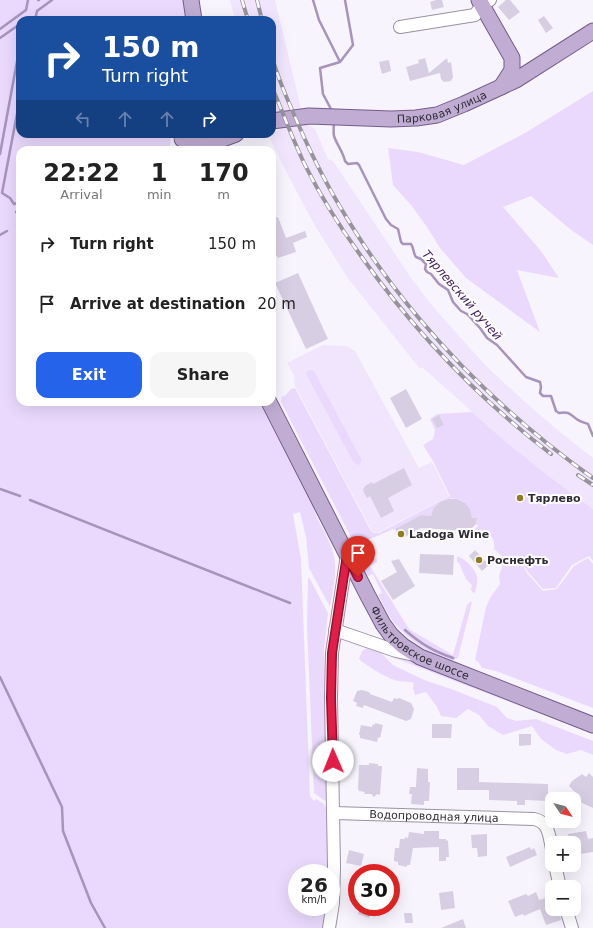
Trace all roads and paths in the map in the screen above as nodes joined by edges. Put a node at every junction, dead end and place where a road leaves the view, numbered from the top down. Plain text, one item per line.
1 (192, 0) edge
2 (484, 2) edge
3 (194, 16) edge
4 (400, 27) dead end
5 (593, 31) edge
6 (512, 58) junction
7 (528, 72) junction
8 (501, 87) junction
9 (276, 120) edge
10 (226, 138) edge
11 (182, 141) edge
12 (197, 146) edge
13 (207, 146) edge
14 (271, 406) edge
15 (347, 555) junction
16 (335, 630) junction
17 (420, 657) junction
18 (593, 724) edge
19 (334, 812) junction
20 (549, 836) edge
21 (568, 916) edge
22 (330, 928) edge
23 (572, 928) edge

1 - 3 main road
2 - 4 street
2 - 6 main road
5 - 7 main road, Парковая улица
6 - 7 main road
6 - 8 main road
7 - 8 main road, Парковая улица
8 - 9 main road, Парковая улица
10 - 13 main road
11 - 12 main road
14 - 15 main road, Фильтровское шоссе
15 - 16 street
15 - 17 main road, Фильтровское шоссе
16 - 17 street
16 - 19 street
17 - 18 main road, Фильтровское шоссе
19 - 20 street, Водопроводная улица
19 - 22 street
21 - 23 street

